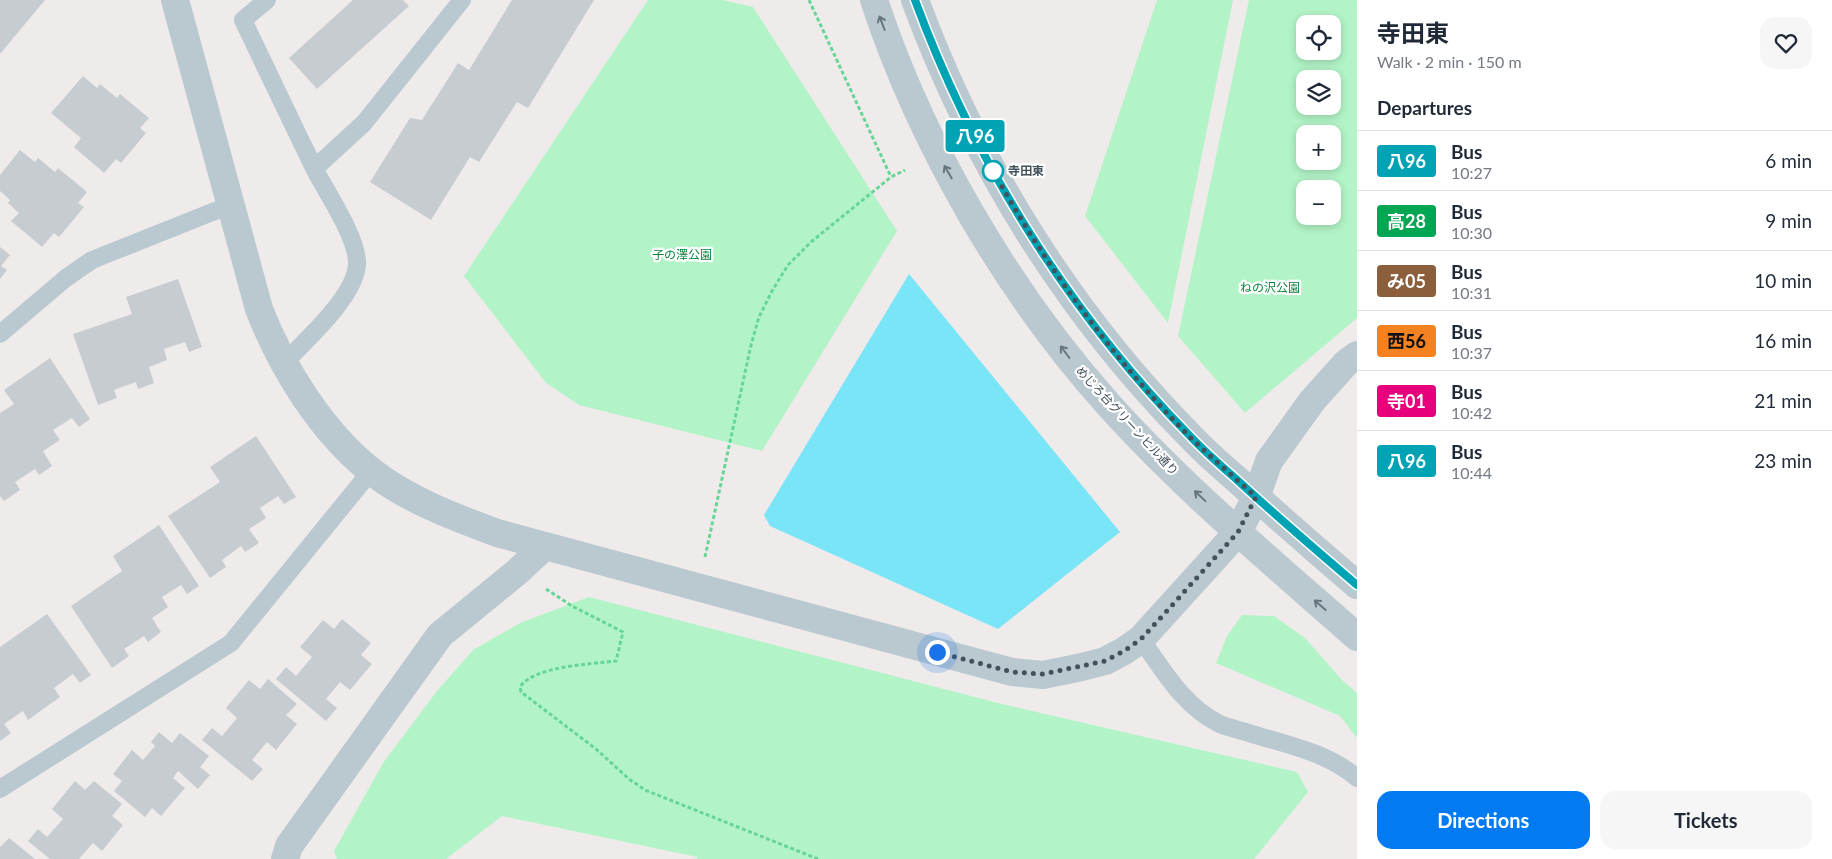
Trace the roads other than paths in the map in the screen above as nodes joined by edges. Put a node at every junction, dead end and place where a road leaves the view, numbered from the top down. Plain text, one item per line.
1 (175, 0) edge
2 (267, 0) edge
3 (462, 0) edge
4 (874, 0) edge
5 (915, 0) edge
6 (315, 168) junction
7 (230, 206) junction
8 (0, 334) edge
9 (1357, 355) edge
10 (284, 363) junction
11 (372, 471) junction
12 (1256, 497) junction
13 (1238, 532) junction
14 (545, 546) junction
15 (1357, 585) edge
16 (1357, 637) edge
17 (1141, 639) junction
18 (1357, 778) edge
19 (0, 789) edge
20 (285, 859) edge

1 - 7 street
2 - 6 lane
3 - 6 lane
13 -> 4 street, めじろ台グリーンヒル通り
5 - 12 street
6 - 10 lane
7 - 8 lane
7 - 10 street
9 - 12 street
10 - 11 street
11 - 14 street
11 - 19 lane
12 - 13 street
12 - 15 street
16 -> 13 street, めじろ台グリーンヒル通り
13 - 17 street
14 - 17 street
14 - 20 street
17 - 18 lane

